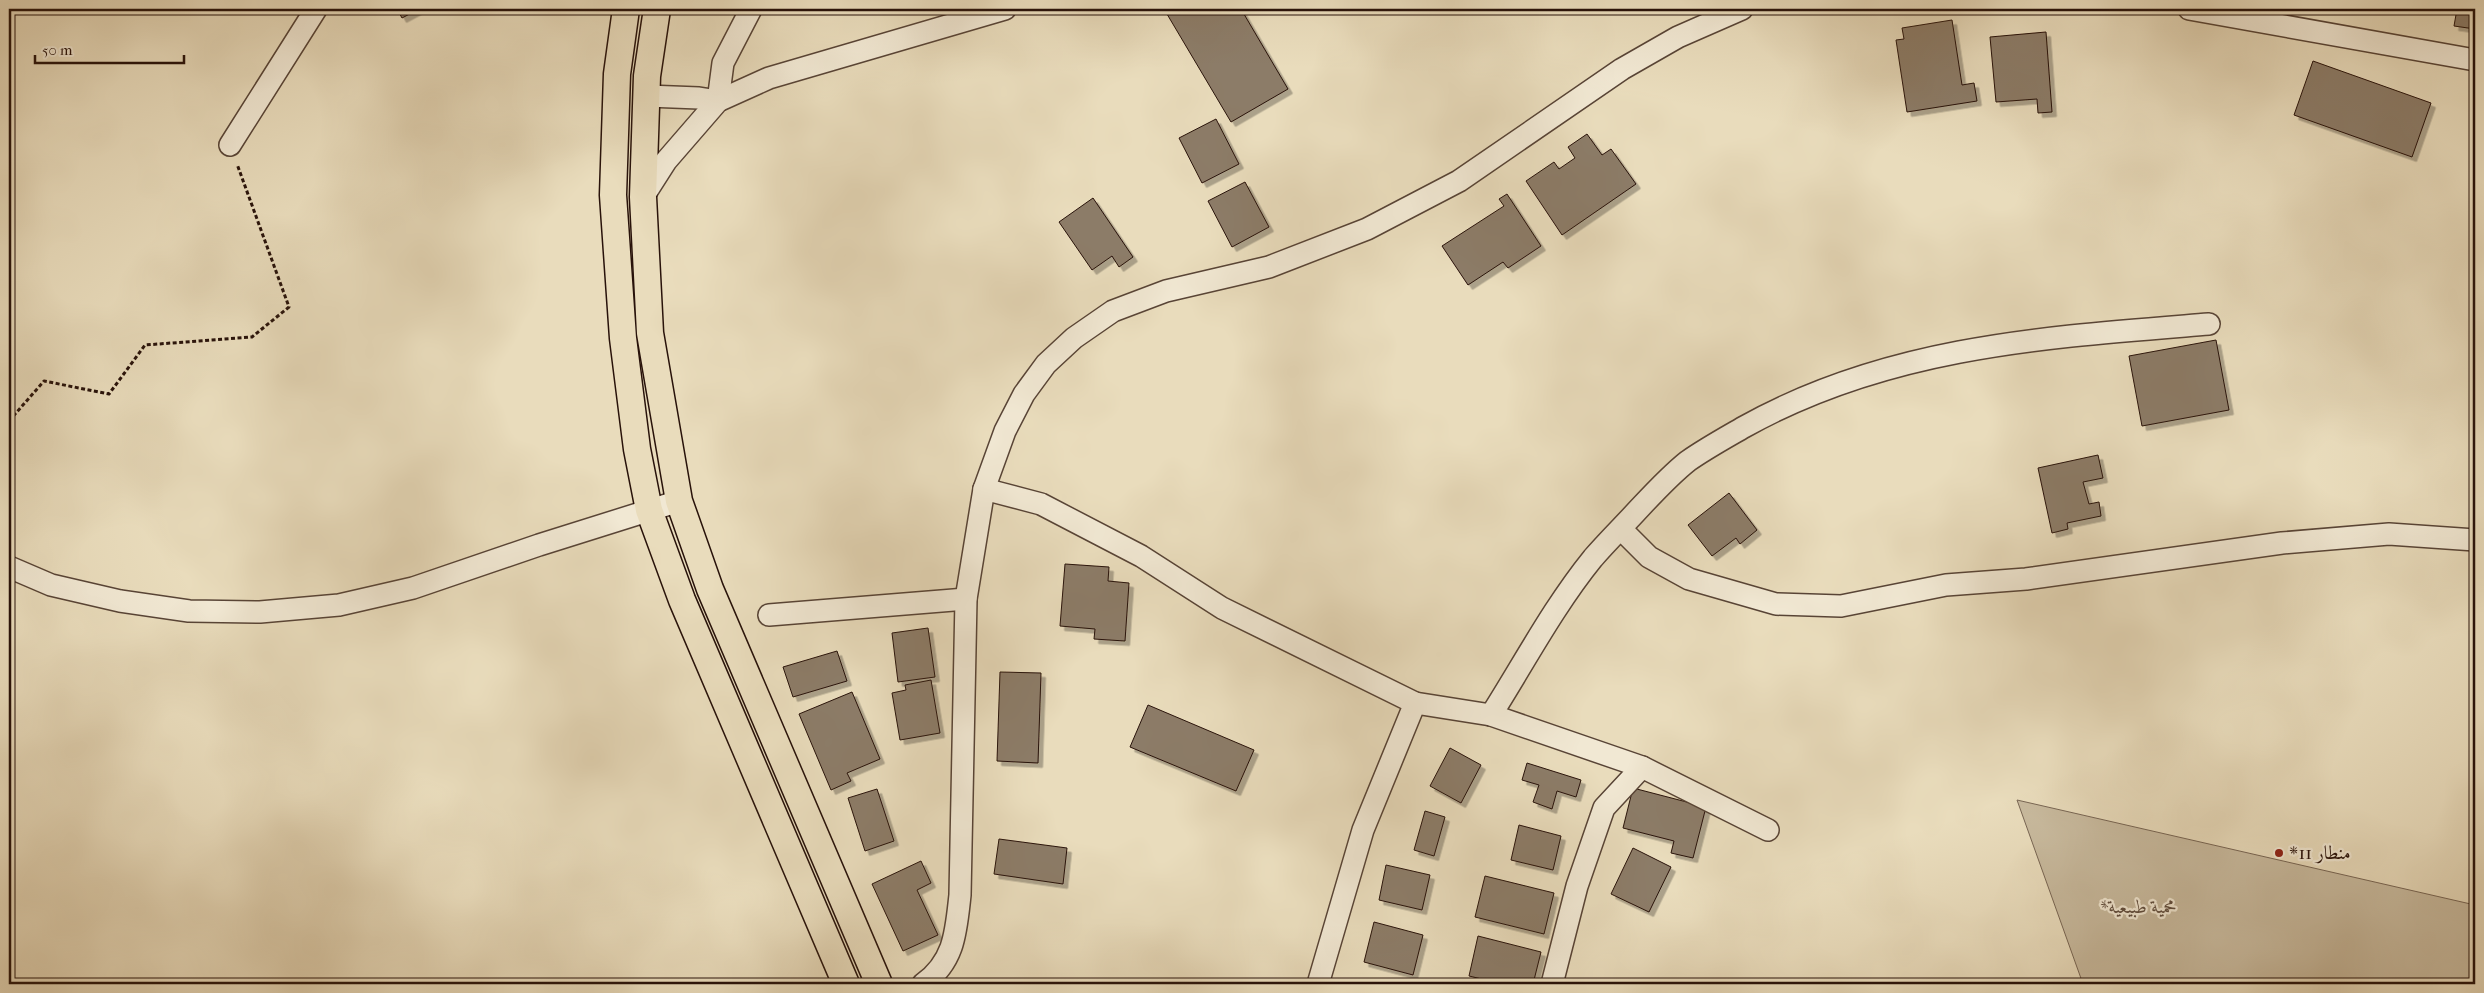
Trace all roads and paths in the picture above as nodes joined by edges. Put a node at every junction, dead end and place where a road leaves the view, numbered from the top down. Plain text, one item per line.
1 (316, 9) edge
2 (626, 9) edge
3 (657, 9) edge
4 (751, 9) edge
5 (1005, 9) edge
6 (1742, 9) edge
7 (2189, 9) edge
8 (2475, 60) edge
9 (647, 96) junction
10 (718, 101) junction
11 (230, 145) joint
12 (643, 197) junction
13 (2209, 324) dead end
14 (9, 421) edge
15 (984, 489) junction
16 (678, 501) junction
17 (649, 510) junction
18 (1621, 529) junction
19 (2475, 540) edge
20 (9, 567) edge
21 (966, 599) junction
22 (769, 615) dead end
23 (1415, 703) junction
24 (1490, 715) junction
25 (1642, 767) junction
26 (1768, 830) dead end
27 (846, 984) edge
28 (879, 984) edge
29 (923, 984) edge
30 (1318, 984) edge
31 (1552, 984) edge

1 - 11 street
2 - 17 main road
3 - 9 main road
4 - 10 street
5 - 10 street
6 - 15 street
7 - 8 street
9 - 10 street
9 - 12 main road
10 - 12 street
11 - 14 path
12 - 16 main road
13 - 18 street
15 - 21 street
15 - 23 street
16 - 17 street
16 - 28 main road
17 - 20 street
17 - 27 main road
18 - 19 street
18 - 24 street
21 - 22 street
21 - 29 street
23 - 24 street
23 - 30 street
24 - 25 street
25 - 26 street
25 - 31 street

